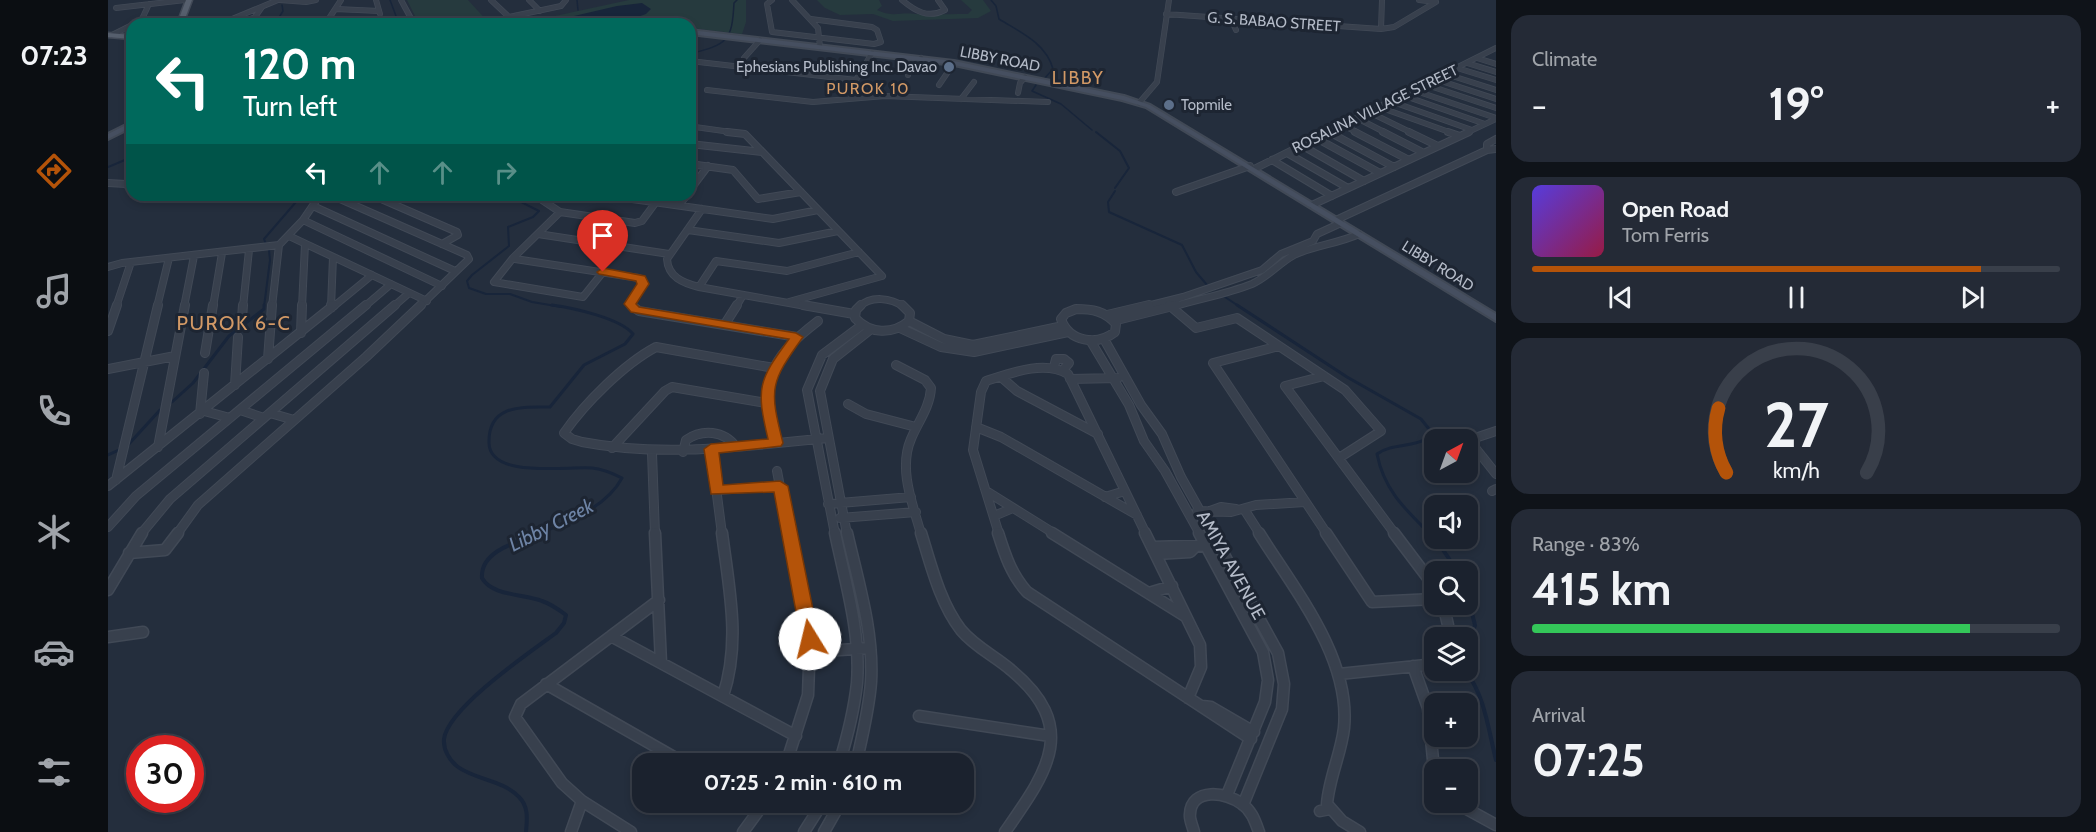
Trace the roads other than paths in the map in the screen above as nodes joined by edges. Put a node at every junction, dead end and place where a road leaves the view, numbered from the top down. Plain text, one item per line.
1 (187, 0) edge
2 (279, 0) edge
3 (316, 0) edge
4 (341, 0) edge
5 (376, 0) edge
6 (400, 0) edge
7 (491, 0) edge
8 (529, 0) edge
9 (566, 0) edge
10 (772, 0) edge
11 (792, 0) edge
12 (902, 0) edge
13 (938, 0) edge
14 (1168, 0) edge
15 (1382, 0) edge
16 (1419, 0) edge
17 (149, 4) junction
18 (262, 7) junction
19 (116, 8) dead end
20 (336, 9) junction
21 (379, 11) junction
22 (540, 11) junction
23 (1166, 14) junction
24 (142, 18) edge
25 (182, 18) edge
26 (235, 18) edge
27 (253, 18) edge
28 (330, 18) edge
29 (381, 18) edge
30 (410, 18) edge
31 (811, 19) junction
32 (1232, 19) junction
33 (126, 27) edge
34 (1382, 29) junction
35 (1236, 30) dead end
36 (696, 33) edge
37 (110, 35) edge
38 (126, 36) edge
39 (818, 37) junction
40 (760, 40) junction
41 (810, 46) junction
42 (820, 47) junction
43 (1496, 48) edge
44 (872, 53) junction
45 (1487, 53) junction
46 (1496, 56) edge
47 (744, 58) dead end
48 (921, 58) junction
49 (1477, 58) junction
50 (696, 62) edge
51 (954, 63) junction
52 (1467, 63) junction
53 (1496, 64) edge
54 (1457, 68) junction
55 (1496, 72) edge
56 (1446, 74) junction
57 (908, 75) dead end
58 (1025, 77) junction
59 (1435, 79) junction
60 (856, 80) junction
61 (1496, 80) edge
62 (974, 82) dead end
63 (1424, 84) junction
64 (939, 85) dead end
65 (707, 90) dead end
66 (1413, 90) junction
67 (1496, 90) edge
68 (1018, 93) dead end
69 (1402, 95) junction
70 (851, 98) junction
71 (961, 99) junction
72 (1496, 99) edge
73 (1390, 101) junction
74 (1048, 102) dead end
75 (1139, 103) junction
76 (1379, 107) junction
77 (1496, 108) edge
78 (1369, 112) junction
79 (1357, 118) junction
80 (1496, 119) edge
81 (1485, 124) junction
82 (696, 125) edge
83 (1343, 125) junction
84 (126, 128) edge
85 (1472, 130) junction
86 (1329, 132) junction
87 (1460, 136) junction
88 (108, 138) edge
89 (1316, 138) junction
90 (1496, 139) edge
91 (696, 145) edge
92 (1301, 146) junction
93 (1438, 146) junction
94 (1496, 149) edge
95 (1487, 150) junction
96 (762, 152) junction
97 (1287, 153) junction
98 (1424, 153) junction
99 (1272, 160) junction
100 (1409, 160) junction
101 (696, 165) edge
102 (708, 166) junction
103 (1394, 166) junction
104 (1252, 168) junction
105 (1380, 173) junction
106 (696, 181) edge
107 (1364, 181) junction
108 (108, 183) edge
109 (126, 184) edge
110 (1348, 188) junction
111 (801, 192) junction
112 (1176, 192) dead end
113 (1332, 196) junction
114 (317, 201) edge
115 (345, 201) edge
116 (386, 201) edge
117 (544, 201) edge
118 (649, 201) edge
119 (682, 201) edge
120 (656, 202) junction
121 (679, 205) junction
122 (1312, 205) junction
123 (314, 206) junction
124 (702, 209) junction
125 (818, 210) junction
126 (560, 212) junction
127 (303, 220) junction
128 (1339, 221) junction
129 (688, 230) junction
130 (838, 231) junction
131 (538, 234) junction
132 (1359, 234) junction
133 (289, 236) junction
134 (1312, 241) junction
135 (305, 244) junction
136 (442, 244) junction
137 (1320, 245) junction
138 (276, 246) junction
139 (249, 250) junction
140 (859, 252) junction
141 (222, 253) junction
142 (669, 254) junction
143 (194, 256) junction
144 (333, 257) junction
145 (169, 258) junction
146 (515, 258) junction
147 (131, 262) junction
148 (108, 267) edge
149 (455, 271) junction
150 (603, 272) junction
151 (372, 275) junction
152 (391, 284) junction
153 (442, 286) junction
154 (699, 287) junction
155 (409, 293) junction
156 (743, 295) junction
157 (427, 301) junction
158 (789, 302) junction
159 (1168, 305) junction
160 (331, 308) junction
161 (855, 314) junction
162 (1494, 314) edge
163 (242, 318) dead end
164 (1110, 318) junction
165 (818, 321) dead end
166 (909, 321) junction
167 (725, 324) junction
168 (866, 327) junction
169 (900, 328) junction
170 (1066, 329) junction
171 (108, 331) edge
172 (301, 333) junction
173 (932, 333) junction
174 (238, 337) dead end
175 (796, 337) junction
176 (940, 337) junction
177 (1104, 339) junction
178 (923, 340) junction
179 (1090, 340) junction
180 (933, 344) junction
181 (1279, 346) junction
182 (1111, 351) junction
183 (205, 352) dead end
184 (1097, 352) junction
185 (175, 356) junction
186 (268, 359) junction
187 (143, 362) junction
188 (1118, 364) junction
189 (896, 365) dead end
190 (1105, 365) junction
191 (774, 368) junction
192 (108, 369) edge
193 (204, 373) dead end
194 (1324, 376) junction
195 (1001, 377) junction
196 (1126, 378) junction
197 (1109, 379) junction
198 (1071, 381) junction
199 (235, 385) junction
200 (766, 403) junction
201 (848, 404) dead end
202 (240, 410) junction
203 (1087, 412) junction
204 (202, 413) junction
205 (267, 415) junction
206 (230, 418) junction
207 (1070, 419) junction
208 (294, 420) junction
209 (916, 427) junction
210 (976, 427) junction
211 (1496, 431) edge
212 (1098, 435) junction
213 (828, 438) junction
214 (814, 439) junction
215 (776, 443) junction
216 (158, 447) junction
217 (736, 447) junction
218 (612, 448) junction
219 (711, 449) junction
220 (683, 452) junction
221 (652, 453) junction
222 (1339, 458) junction
223 (777, 471) dead end
224 (1496, 474) edge
225 (116, 480) junction
226 (108, 486) edge
227 (780, 486) junction
228 (716, 490) junction
229 (1125, 490) junction
230 (986, 491) junction
231 (911, 497) junction
232 (1105, 497) junction
233 (1305, 502) junction
234 (840, 503) junction
235 (828, 504) junction
236 (1013, 508) junction
237 (1240, 509) junction
238 (1205, 511) junction
239 (916, 512) junction
240 (1188, 512) junction
241 (1137, 515) junction
242 (994, 516) junction
243 (843, 518) junction
244 (831, 519) junction
245 (108, 527) edge
246 (1220, 545) junction
247 (1207, 547) junction
248 (1155, 551) junction
249 (129, 553) junction
250 (1424, 573) edge
251 (1172, 586) junction
252 (108, 590) edge
253 (1149, 593) junction
254 (1424, 599) edge
255 (659, 600) junction
256 (1187, 617) junction
257 (143, 632) dead end
258 (611, 636) junction
259 (108, 637) edge
260 (870, 648) junction
261 (856, 649) junction
262 (810, 652) junction
263 (661, 663) junction
264 (1424, 665) edge
265 (1413, 666) junction
266 (1339, 674) junction
267 (546, 684) junction
268 (723, 696) junction
269 (1188, 698) junction
270 (919, 716) dead end
271 (1252, 735) junction
272 (796, 736) junction
273 (1050, 736) junction
274 (667, 753) edge
275 (790, 753) edge
276 (842, 753) edge
277 (858, 753) edge
278 (1433, 759) edge
279 (1227, 795) junction
280 (582, 801) junction
281 (1243, 805) junction
282 (755, 813) edge
283 (816, 813) edge
284 (835, 813) edge
285 (1474, 813) edge
286 (1496, 825) edge
287 (571, 832) edge
288 (631, 832) edge
289 (743, 832) edge
290 (804, 832) edge
291 (824, 832) edge
292 (1005, 832) edge
293 (1194, 832) edge
294 (1259, 832) edge
295 (1360, 832) edge

1 - 17 street
1 - 25 main road
2 - 3 street
2 - 18 street
4 - 20 street
5 - 21 street
6 - 30 street
7 - 22 street
8 - 22 street
9 - 22 street
10 - 39 street
11 - 31 street
12 - 13 street
14 - 23 street
15 - 34 street
16 - 34 street
17 - 19 street
17 - 24 street
18 - 26 street
18 - 27 street
20 - 21 street
20 - 28 street
21 - 29 street
23 - 32 street, G. S. BABAO STREET
23 - 75 street
31 - 39 street
31 - 39 street
32 - 34 street, G. S. BABAO STREET
32 - 35 street
33 - 37 street
36 - 40 main road, LIBBY ROAD
37 - 38 main road
39 - 41 street
39 - 42 street
40 - 41 main road, LIBBY ROAD
40 - 47 street
41 - 42 main road, LIBBY ROAD
42 - 44 main road, LIBBY ROAD
43 - 45 street, ROSALINA VILLAGE STREET
44 - 48 main road, LIBBY ROAD
44 - 60 street
45 - 46 street
45 - 49 street, ROSALINA VILLAGE STREET
48 - 51 main road, LIBBY ROAD
48 - 57 street
49 - 52 street, ROSALINA VILLAGE STREET
49 - 53 street
50 - 60 street
51 - 58 main road, LIBBY ROAD
51 - 64 street
52 - 54 street, ROSALINA VILLAGE STREET
52 - 55 street
54 - 56 street, ROSALINA VILLAGE STREET
54 - 61 street
56 - 59 street, ROSALINA VILLAGE STREET
56 - 67 street
58 - 68 street
58 - 75 main road, LIBBY ROAD
59 - 63 street, ROSALINA VILLAGE STREET
59 - 72 street
60 - 70 street
62 - 71 street
63 - 66 street, ROSALINA VILLAGE STREET
63 - 77 street
65 - 70 street
66 - 69 street, ROSALINA VILLAGE STREET
66 - 80 street
69 - 73 street, ROSALINA VILLAGE STREET
69 - 81 street
70 - 71 street
71 - 74 street
73 - 76 street, ROSALINA VILLAGE STREET
73 - 85 street
75 - 104 main road, LIBBY ROAD
76 - 78 street, ROSALINA VILLAGE STREET
76 - 87 street
78 - 79 street, ROSALINA VILLAGE STREET
78 - 93 street
79 - 83 street, ROSALINA VILLAGE STREET
79 - 98 street
80 - 81 street
81 - 85 street
82 - 96 street
83 - 86 street, ROSALINA VILLAGE STREET
83 - 100 street
84 - 88 main road
85 - 87 street
86 - 89 street, ROSALINA VILLAGE STREET
86 - 103 street
87 - 93 street
89 - 92 street, ROSALINA VILLAGE STREET
89 - 105 street
90 - 95 street
91 - 96 street
92 - 97 street, ROSALINA VILLAGE STREET
92 - 107 street
93 - 98 street
94 - 95 street
95 - 128 street
96 - 111 street
97 - 99 street, ROSALINA VILLAGE STREET
97 - 110 street
98 - 100 street
99 - 104 street, ROSALINA VILLAGE STREET
99 - 113 street
100 - 103 street
101 - 102 street
102 - 106 street
102 - 111 street
103 - 105 street
104 - 112 street, ROSALINA VILLAGE STREET
104 - 122 main road, LIBBY ROAD
105 - 107 street
107 - 110 street
108 - 109 street
110 - 113 street
111 - 125 street
113 - 122 street
114 - 123 street
115 - 136 street
116 - 136 street
117 - 126 street
118 - 120 street
119 - 121 street
120 - 121 street
120 - 126 street
121 - 124 street
122 - 128 main road, LIBBY ROAD
123 - 127 street
123 - 149 street
124 - 125 street
124 - 129 street
125 - 130 street
126 - 131 street
127 - 133 street
127 - 153 street
128 - 132 main road, LIBBY ROAD
128 - 134 street
129 - 130 street
129 - 142 street
130 - 140 street
131 - 142 street
131 - 146 street
132 - 137 street
132 - 162 main road, LIBBY ROAD
133 - 135 street
133 - 138 street
134 - 137 street
134 - 159 street
135 - 144 street
135 - 172 street
136 - 149 street
137 - 159 street
138 - 139 street
138 - 186 street
139 - 141 street
139 - 163 street
140 - 154 street
140 - 158 street
141 - 143 street
141 - 183 street
142 - 154 street
143 - 145 street
143 - 185 street
144 - 151 street
144 - 160 street
145 - 147 street
145 - 187 street
146 - 150 street
146 - 150 street
147 - 148 street
147 - 171 street
149 - 153 street
150 - 167 street
151 - 152 street
151 - 160 street
152 - 155 street
152 - 202 street
153 - 157 street
154 - 156 street
155 - 157 street
155 - 205 street
156 - 158 street
156 - 167 street
157 - 208 street
158 - 161 street
159 - 164 street
159 - 181 street
160 - 172 street
161 - 166 street
161 - 168 street
164 - 170 street
164 - 177 street
165 - 175 street
166 - 169 street
166 - 173 street
167 - 175 street
168 - 169 street
168 - 213 street
168 - 214 street
169 - 178 street
170 - 176 street
170 - 179 street
170 - 180 street
172 - 186 street
173 - 176 street
173 - 178 street
174 - 199 street
175 - 191 street
176 - 180 street
177 - 179 street
177 - 182 street, AMIYA AVENUE
178 - 180 street
179 - 184 street, AMIYA AVENUE
181 - 194 street
181 - 233 street
182 - 184 street
182 - 188 street, AMIYA AVENUE
184 - 190 street, AMIYA AVENUE
185 - 187 street
185 - 216 street
186 - 199 street
187 - 192 street
187 - 225 street
188 - 190 street
188 - 196 street, AMIYA AVENUE
189 - 209 street
190 - 197 street, AMIYA AVENUE
191 - 200 street
191 - 218 street
193 - 204 street
194 - 222 street
194 - 222 street
195 - 198 street
195 - 207 street
195 - 210 street
196 - 197 street
196 - 238 street, AMIYA AVENUE
197 - 198 street
197 - 240 street, AMIYA AVENUE
198 - 203 street
199 - 204 street
200 - 215 street
200 - 218 street
201 - 209 street
202 - 205 street
202 - 206 street
203 - 207 street
203 - 212 street
204 - 206 street
204 - 216 street
205 - 208 street
205 - 249 street
206 - 245 street
207 - 212 street
208 - 249 street
209 - 231 street
210 - 230 street
210 - 232 street
211 - 224 street
212 - 229 street
213 - 214 street
213 - 234 street
214 - 215 street
214 - 235 street
215 - 217 street
216 - 225 street
217 - 219 street
217 - 220 street
218 - 221 street
219 - 220 street
219 - 228 street
220 - 221 street
221 - 255 street
222 - 250 street
223 - 227 street
225 - 226 street
227 - 228 street
227 - 262 street
228 - 268 street
229 - 232 street
229 - 241 street
230 - 236 street
230 - 242 street
231 - 234 street
231 - 239 street
232 - 241 street
233 - 237 street
233 - 254 street
234 - 235 street
234 - 243 street
235 - 244 street
236 - 242 street
236 - 253 street
237 - 238 street
237 - 266 street
238 - 240 street
238 - 246 street, AMIYA AVENUE
239 - 243 street
239 - 273 street
240 - 247 street, AMIYA AVENUE
241 - 248 street
242 - 269 street
243 - 244 street
243 - 260 street
244 - 261 street
246 - 247 street
246 - 281 street, AMIYA AVENUE
247 - 248 street
247 - 271 street, AMIYA AVENUE
248 - 251 street
249 - 252 street
251 - 253 street
251 - 256 street
253 - 256 street
255 - 258 street
255 - 263 street
256 - 269 street
257 - 259 street
258 - 263 street
258 - 267 street
260 - 261 street
260 - 277 street
261 - 262 street
261 - 276 street
262 - 272 street
263 - 268 street
264 - 265 street
265 - 266 street
265 - 278 street
266 - 295 street
267 - 274 street
267 - 280 street
268 - 272 street
269 - 271 street
270 - 273 street
271 - 279 street, AMIYA AVENUE
272 - 275 street
273 - 292 street
279 - 281 street
279 - 293 street
280 - 287 street
280 - 288 street
281 - 294 street
282 - 289 street
283 - 290 street
284 - 291 street
285 - 286 street

